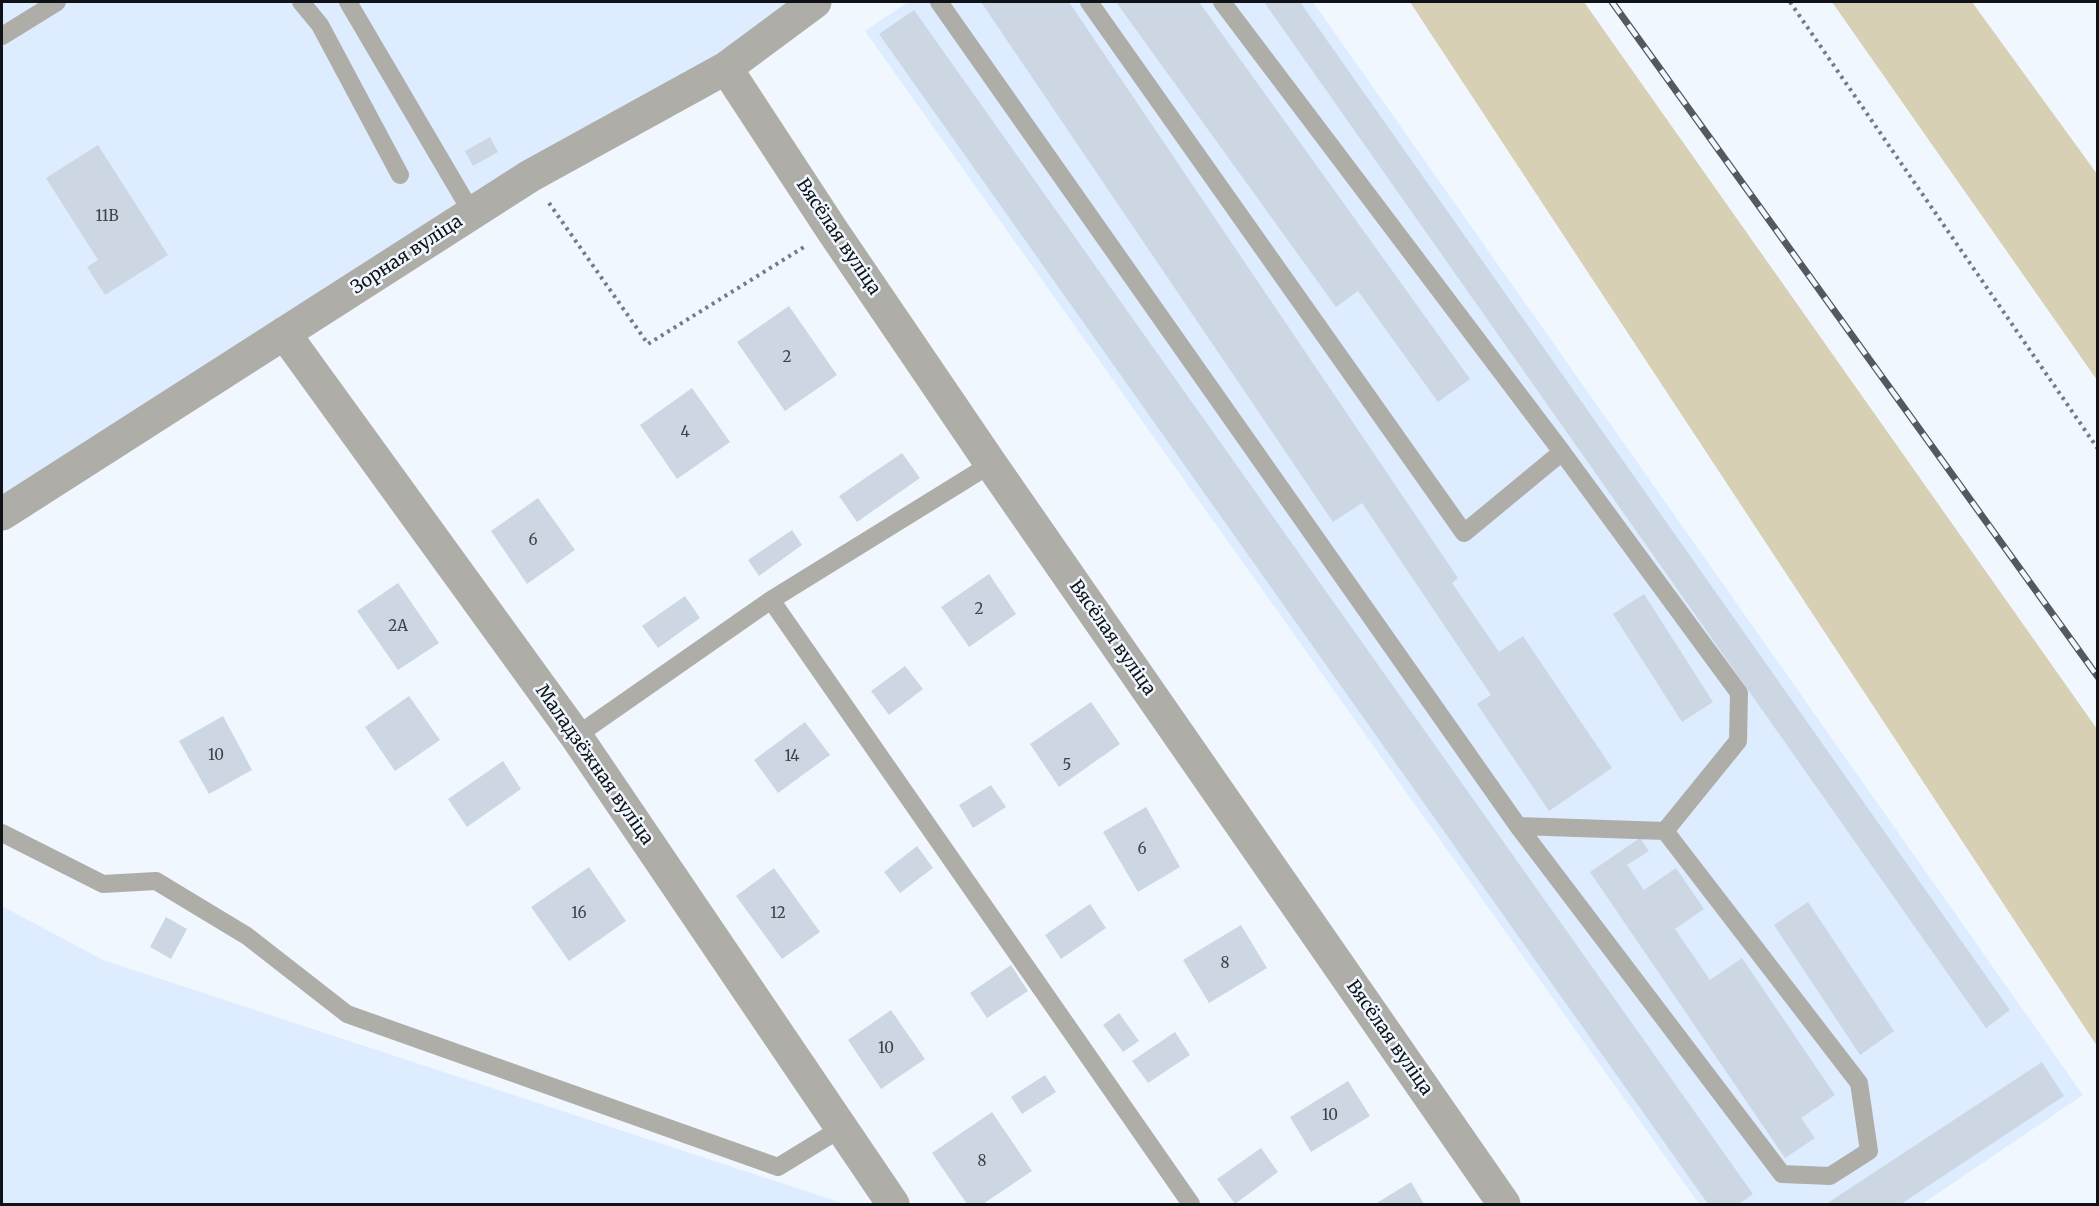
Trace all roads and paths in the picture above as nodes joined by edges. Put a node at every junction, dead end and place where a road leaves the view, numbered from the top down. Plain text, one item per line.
1 (57, 2) edge
2 (301, 2) edge
3 (348, 2) edge
4 (815, 2) edge
5 (939, 2) edge
6 (1089, 2) edge
7 (1222, 2) edge
8 (1790, 2) edge
9 (2, 36) edge
10 (726, 68) junction
11 (400, 176) dead end
12 (530, 176) junction
13 (472, 213) junction
14 (832, 230) junction
15 (284, 333) junction
16 (2097, 449) edge
17 (1562, 452) junction
18 (992, 464) junction
19 (2, 514) edge
20 (771, 600) junction
21 (576, 736) junction
22 (1518, 826) junction
23 (1665, 831) junction
24 (2, 833) edge
25 (840, 1129) junction
26 (893, 1204) edge
27 (1191, 1204) edge
28 (1504, 1204) edge

1 - 9 lane
2 - 11 lane
3 - 13 lane
4 - 10 street, Зорная вуліца
5 - 22 lane
6 - 17 lane
7 - 17 lane
8 - 16 path
10 - 12 street, Зорная вуліца
10 - 14 street, Вясёлая вуліца
12 - 13 street, Зорная вуліца
12 - 14 path
13 - 15 street, Зорная вуліца
14 - 18 street, Вясёлая вуліца
15 - 19 street, Зорная вуліца
15 - 21 street, Маладзёжная вуліца
17 - 23 lane
18 - 20 lane
18 - 28 street, Вясёлая вуліца
20 - 21 lane
20 - 27 lane
21 - 25 street, Маладзёжная вуліца
22 - 23 lane
22 - 23 lane
24 - 25 lane
25 - 26 street, Маладзёжная вуліца

